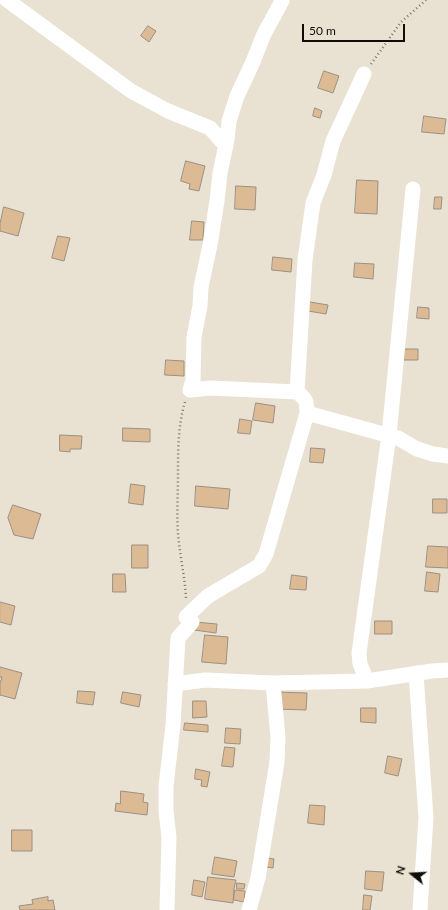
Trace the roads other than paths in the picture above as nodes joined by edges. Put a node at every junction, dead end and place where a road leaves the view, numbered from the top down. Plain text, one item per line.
1 (7, 0) edge
2 (282, 1) edge
3 (364, 74) road end
4 (226, 146) junction
5 (413, 189) dead end
6 (297, 392) junction
7 (307, 413) junction
8 (389, 435) junction
9 (448, 456) edge
10 (448, 670) edge
11 (416, 673) junction
12 (367, 681) junction
13 (273, 683) junction
14 (175, 684) junction
15 (167, 910) edge
16 (249, 910) edge
17 (420, 910) edge

1 - 4 street
2 - 4 street
3 - 6 street
4 - 6 street
5 - 8 street
6 - 7 street
7 - 8 street
7 - 14 street
8 - 9 street
8 - 12 street
10 - 11 street
11 - 12 street
11 - 17 street
12 - 13 street
13 - 14 street
13 - 16 street
14 - 15 street

